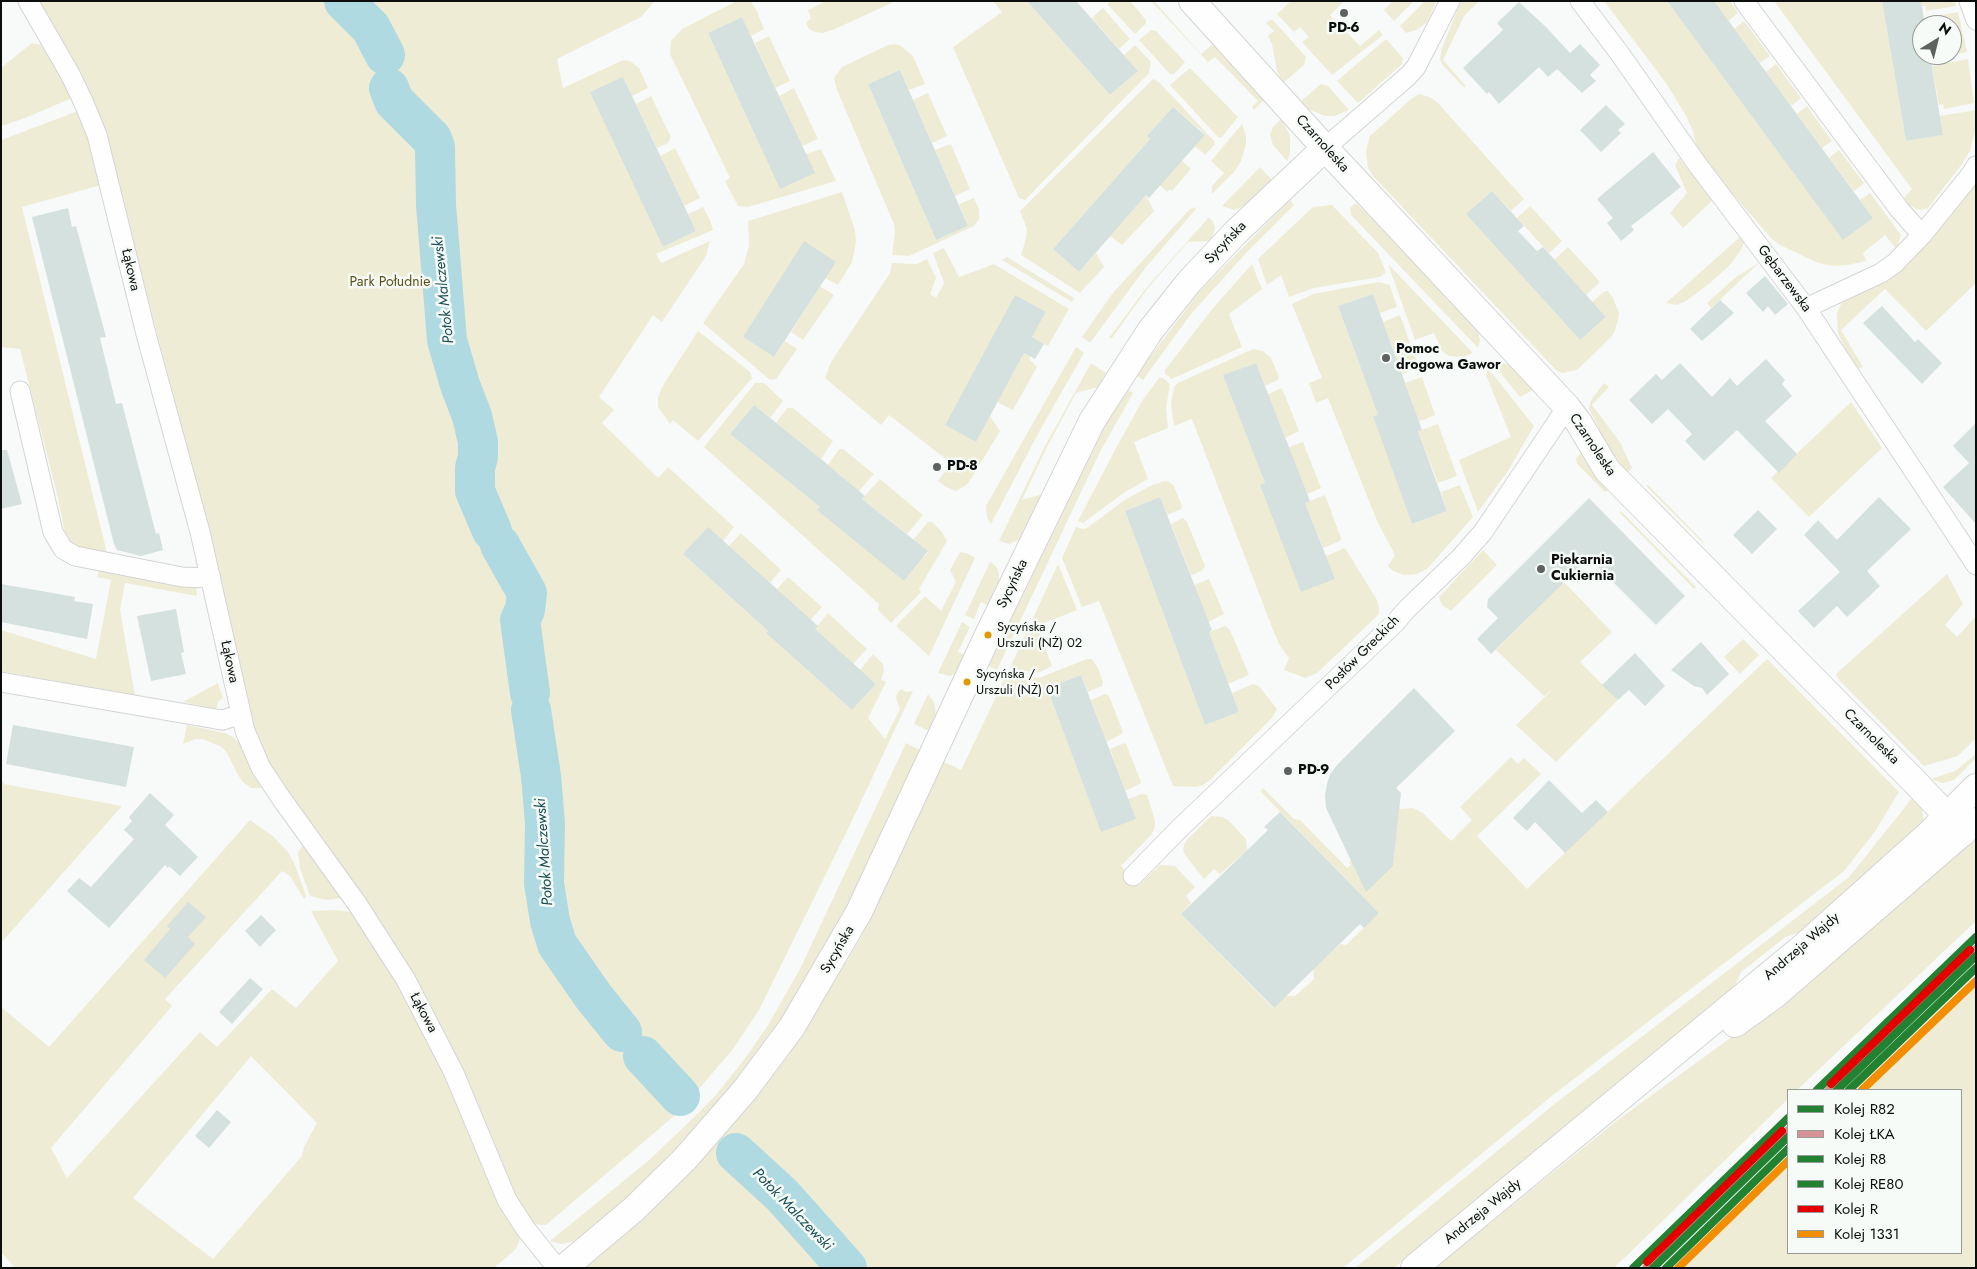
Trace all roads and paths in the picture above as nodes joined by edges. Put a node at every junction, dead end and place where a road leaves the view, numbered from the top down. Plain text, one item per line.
1 (28, 1) edge
2 (1192, 1) edge
3 (1450, 1) edge
4 (1580, 1) edge
5 (1744, 1) edge
6 (1969, 1) edge
7 (1976, 20) edge
8 (1325, 148) junction
9 (1976, 166) edge
10 (1922, 235) junction
11 (1806, 308) junction
12 (20, 391) dead end
13 (1567, 407) junction
14 (1976, 565) edge
15 (211, 578) junction
16 (1, 682) edge
17 (241, 714) junction
18 (1976, 788) edge
19 (1962, 823) edge
20 (1133, 876) dead end
21 (557, 1268) edge
22 (564, 1268) edge
23 (1414, 1268) edge

1 - 15 street, Łąkowa
2 - 8 street, Czarnoleska
3 - 8 street, Sycyńska
4 - 11 street, Gębarzewska
5 - 10 street
6 - 7 street
8 - 13 street, Czarnoleska
8 - 22 street, Sycyńska
9 - 10 street
10 - 11 street
11 - 14 street, Gębarzewska
12 - 15 street
13 - 19 street, Czarnoleska
13 - 20 street, Posłów Greckich
15 - 17 street, Łąkowa
16 - 17 street
17 - 21 street, Łąkowa
18 - 19 street, Andrzeja Wajdy
19 - 23 street, Andrzeja Wajdy

